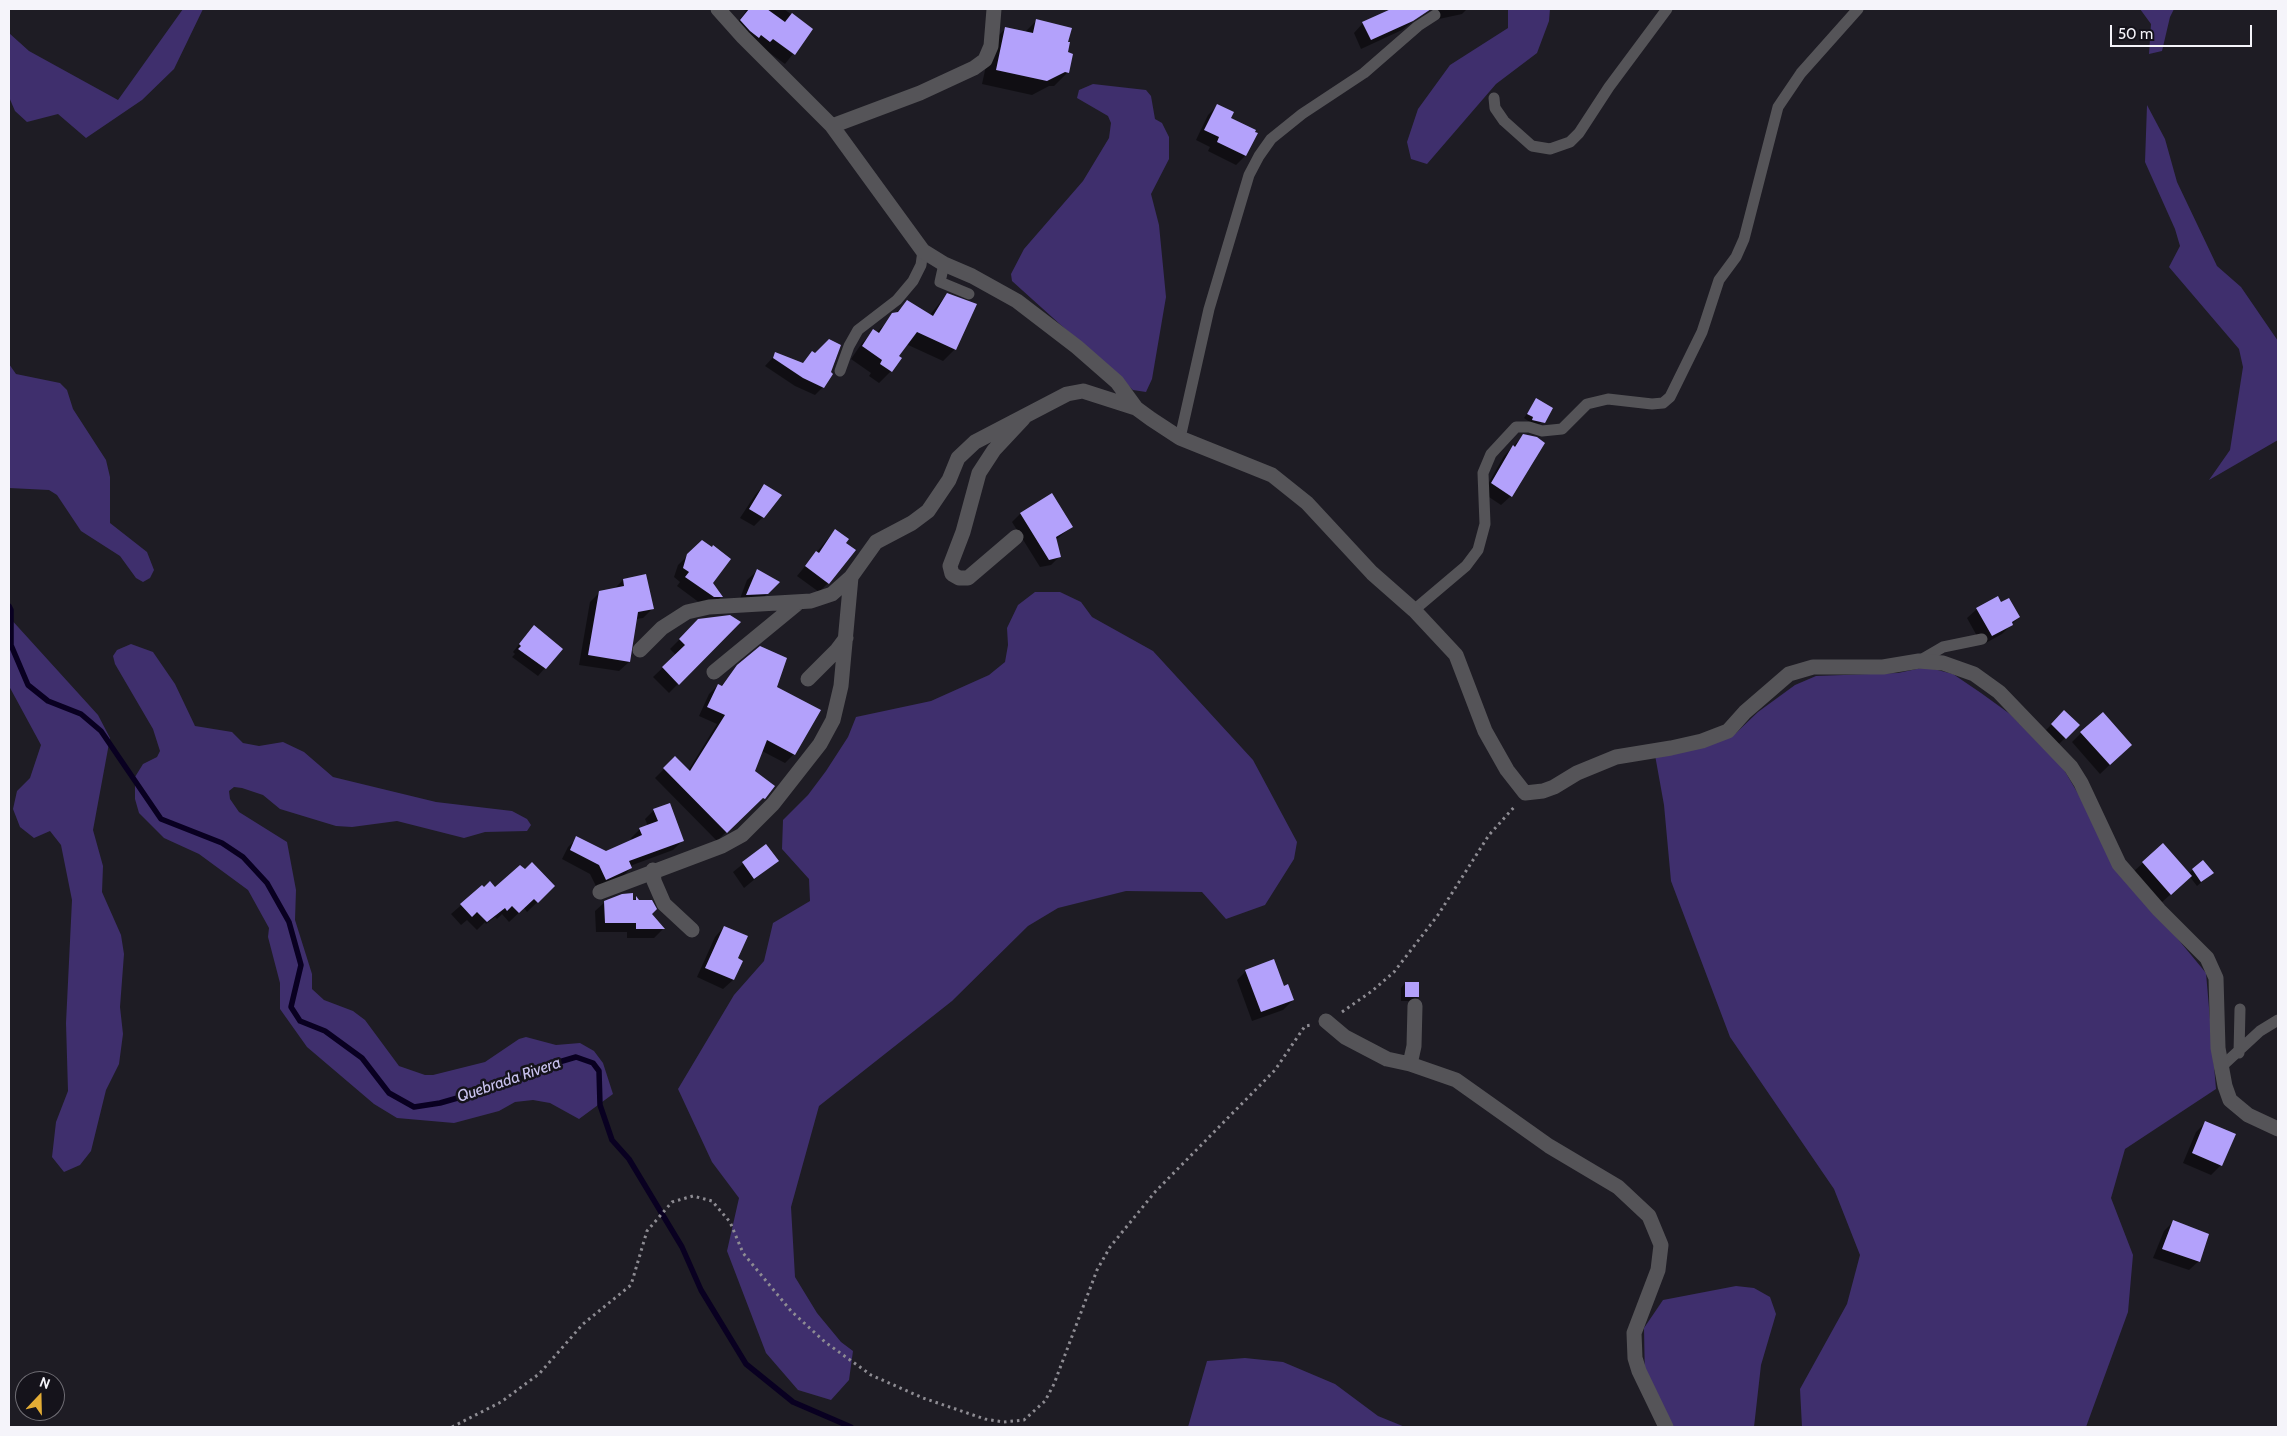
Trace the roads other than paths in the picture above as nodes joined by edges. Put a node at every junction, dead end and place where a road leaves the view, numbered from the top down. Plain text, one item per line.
1 (718, 9) edge
2 (994, 9) edge
3 (1667, 9) edge
4 (1858, 9) edge
5 (1435, 15) dead end
6 (1494, 98) dead end
7 (832, 126) junction
8 (923, 251) junction
9 (944, 264) junction
10 (969, 294) dead end
11 (840, 371) dead end
12 (1136, 408) junction
13 (1025, 416) junction
14 (1180, 438) junction
15 (1016, 537) dead end
16 (852, 577) junction
17 (798, 603) junction
18 (1414, 610) junction
19 (847, 636) junction
20 (1982, 640) dead end
21 (640, 650) dead end
22 (1919, 661) junction
23 (714, 672) dead end
24 (808, 679) dead end
25 (653, 870) junction
26 (600, 892) dead end
27 (692, 930) dead end
28 (1415, 1006) dead end
29 (2240, 1009) dead end
30 (2278, 1020) edge
31 (1326, 1021) road end
32 (2239, 1053) junction
33 (1410, 1064) junction
34 (2220, 1068) junction
35 (2278, 1129) edge
36 (1666, 1427) edge

1 - 7 street
2 - 7 street
3 - 6 lane
4 - 18 lane
5 - 14 lane
7 - 8 street
8 - 9 street
8 - 11 lane
9 - 10 lane
9 - 12 street
12 - 13 street
12 - 14 street
13 - 15 street
13 - 16 street
14 - 18 street
16 - 17 street
16 - 19 street
17 - 21 street
17 - 23 street
18 - 22 street
19 - 24 street
19 - 25 street
20 - 22 lane
22 - 34 street
25 - 26 street
25 - 27 street
28 - 33 street
29 - 32 lane
30 - 32 lane
31 - 33 street
32 - 34 lane
33 - 36 street
34 - 35 street

